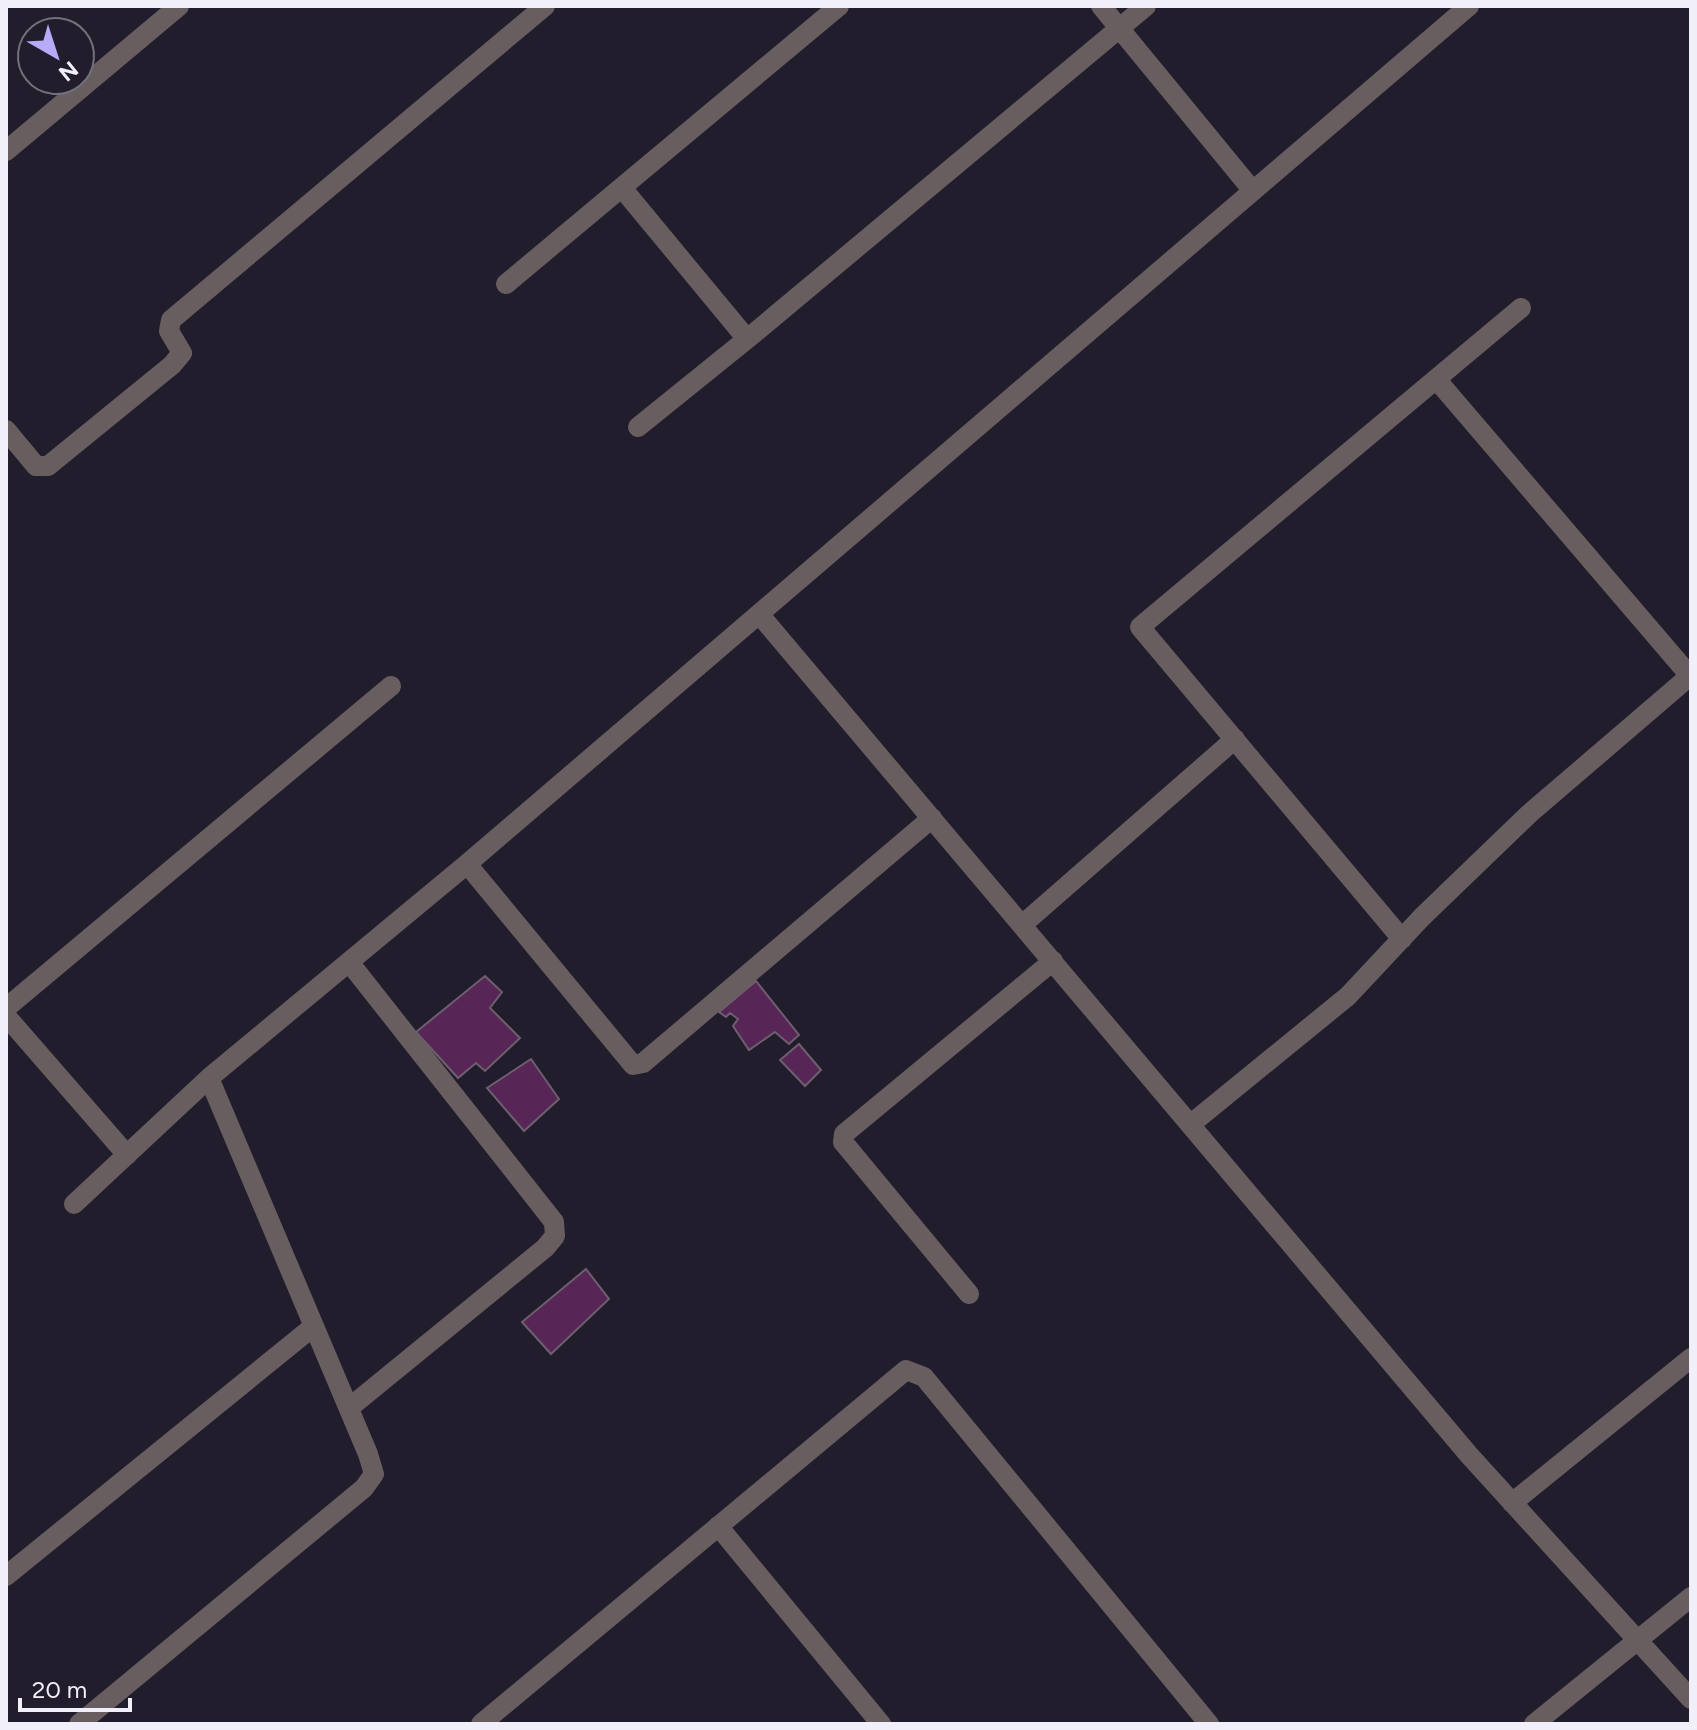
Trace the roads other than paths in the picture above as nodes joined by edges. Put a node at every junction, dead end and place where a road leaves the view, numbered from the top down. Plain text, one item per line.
1 (179, 6) edge
2 (545, 6) edge
3 (839, 6) edge
4 (1101, 6) edge
5 (1146, 6) edge
6 (1469, 6) edge
7 (1119, 28) junction
8 (6, 151) edge
9 (622, 188) junction
10 (1253, 191) junction
11 (506, 284) dead end
12 (1521, 308) dead end
13 (747, 339) junction
14 (1436, 379) junction
15 (638, 427) dead end
16 (6, 430) edge
17 (759, 614) junction
18 (1691, 676) edge
19 (391, 686) dead end
20 (1235, 739) junction
21 (932, 818) junction
22 (467, 864) junction
23 (1022, 925) junction
24 (1402, 939) junction
25 (1053, 961) junction
26 (349, 962) junction
27 (6, 1008) edge
28 (6, 1016) edge
29 (209, 1078) junction
30 (1191, 1124) junction
31 (127, 1155) junction
32 (74, 1204) dead end
33 (969, 1294) dead end
34 (314, 1326) junction
35 (1691, 1358) edge
36 (349, 1408) junction
37 (1512, 1503) junction
38 (718, 1526) junction
39 (6, 1576) edge
40 (1691, 1597) edge
41 (1637, 1641) junction
42 (1691, 1699) edge
43 (79, 1724) edge
44 (481, 1724) edge
45 (881, 1724) edge
46 (1209, 1724) edge
47 (1534, 1724) edge

1 - 8 street
2 - 16 street
3 - 9 street
4 - 7 street
5 - 7 street
6 - 10 street
7 - 10 street
7 - 13 street
9 - 11 street
9 - 13 street
10 - 17 street
12 - 14 street
13 - 15 street
14 - 18 street
14 - 20 street
17 - 21 street
17 - 22 street
18 - 24 street
19 - 27 street
20 - 23 street
20 - 24 street
21 - 22 street
21 - 23 street
22 - 26 street
23 - 25 street
24 - 30 street
25 - 30 street
25 - 33 street
26 - 29 street
26 - 36 street
28 - 31 street
29 - 31 street
29 - 34 street
30 - 37 street
31 - 32 street
34 - 36 street
34 - 39 street
35 - 37 street
36 - 43 street
37 - 41 street
38 - 44 street
38 - 45 street
38 - 46 street
40 - 41 street
41 - 42 street
41 - 47 street

